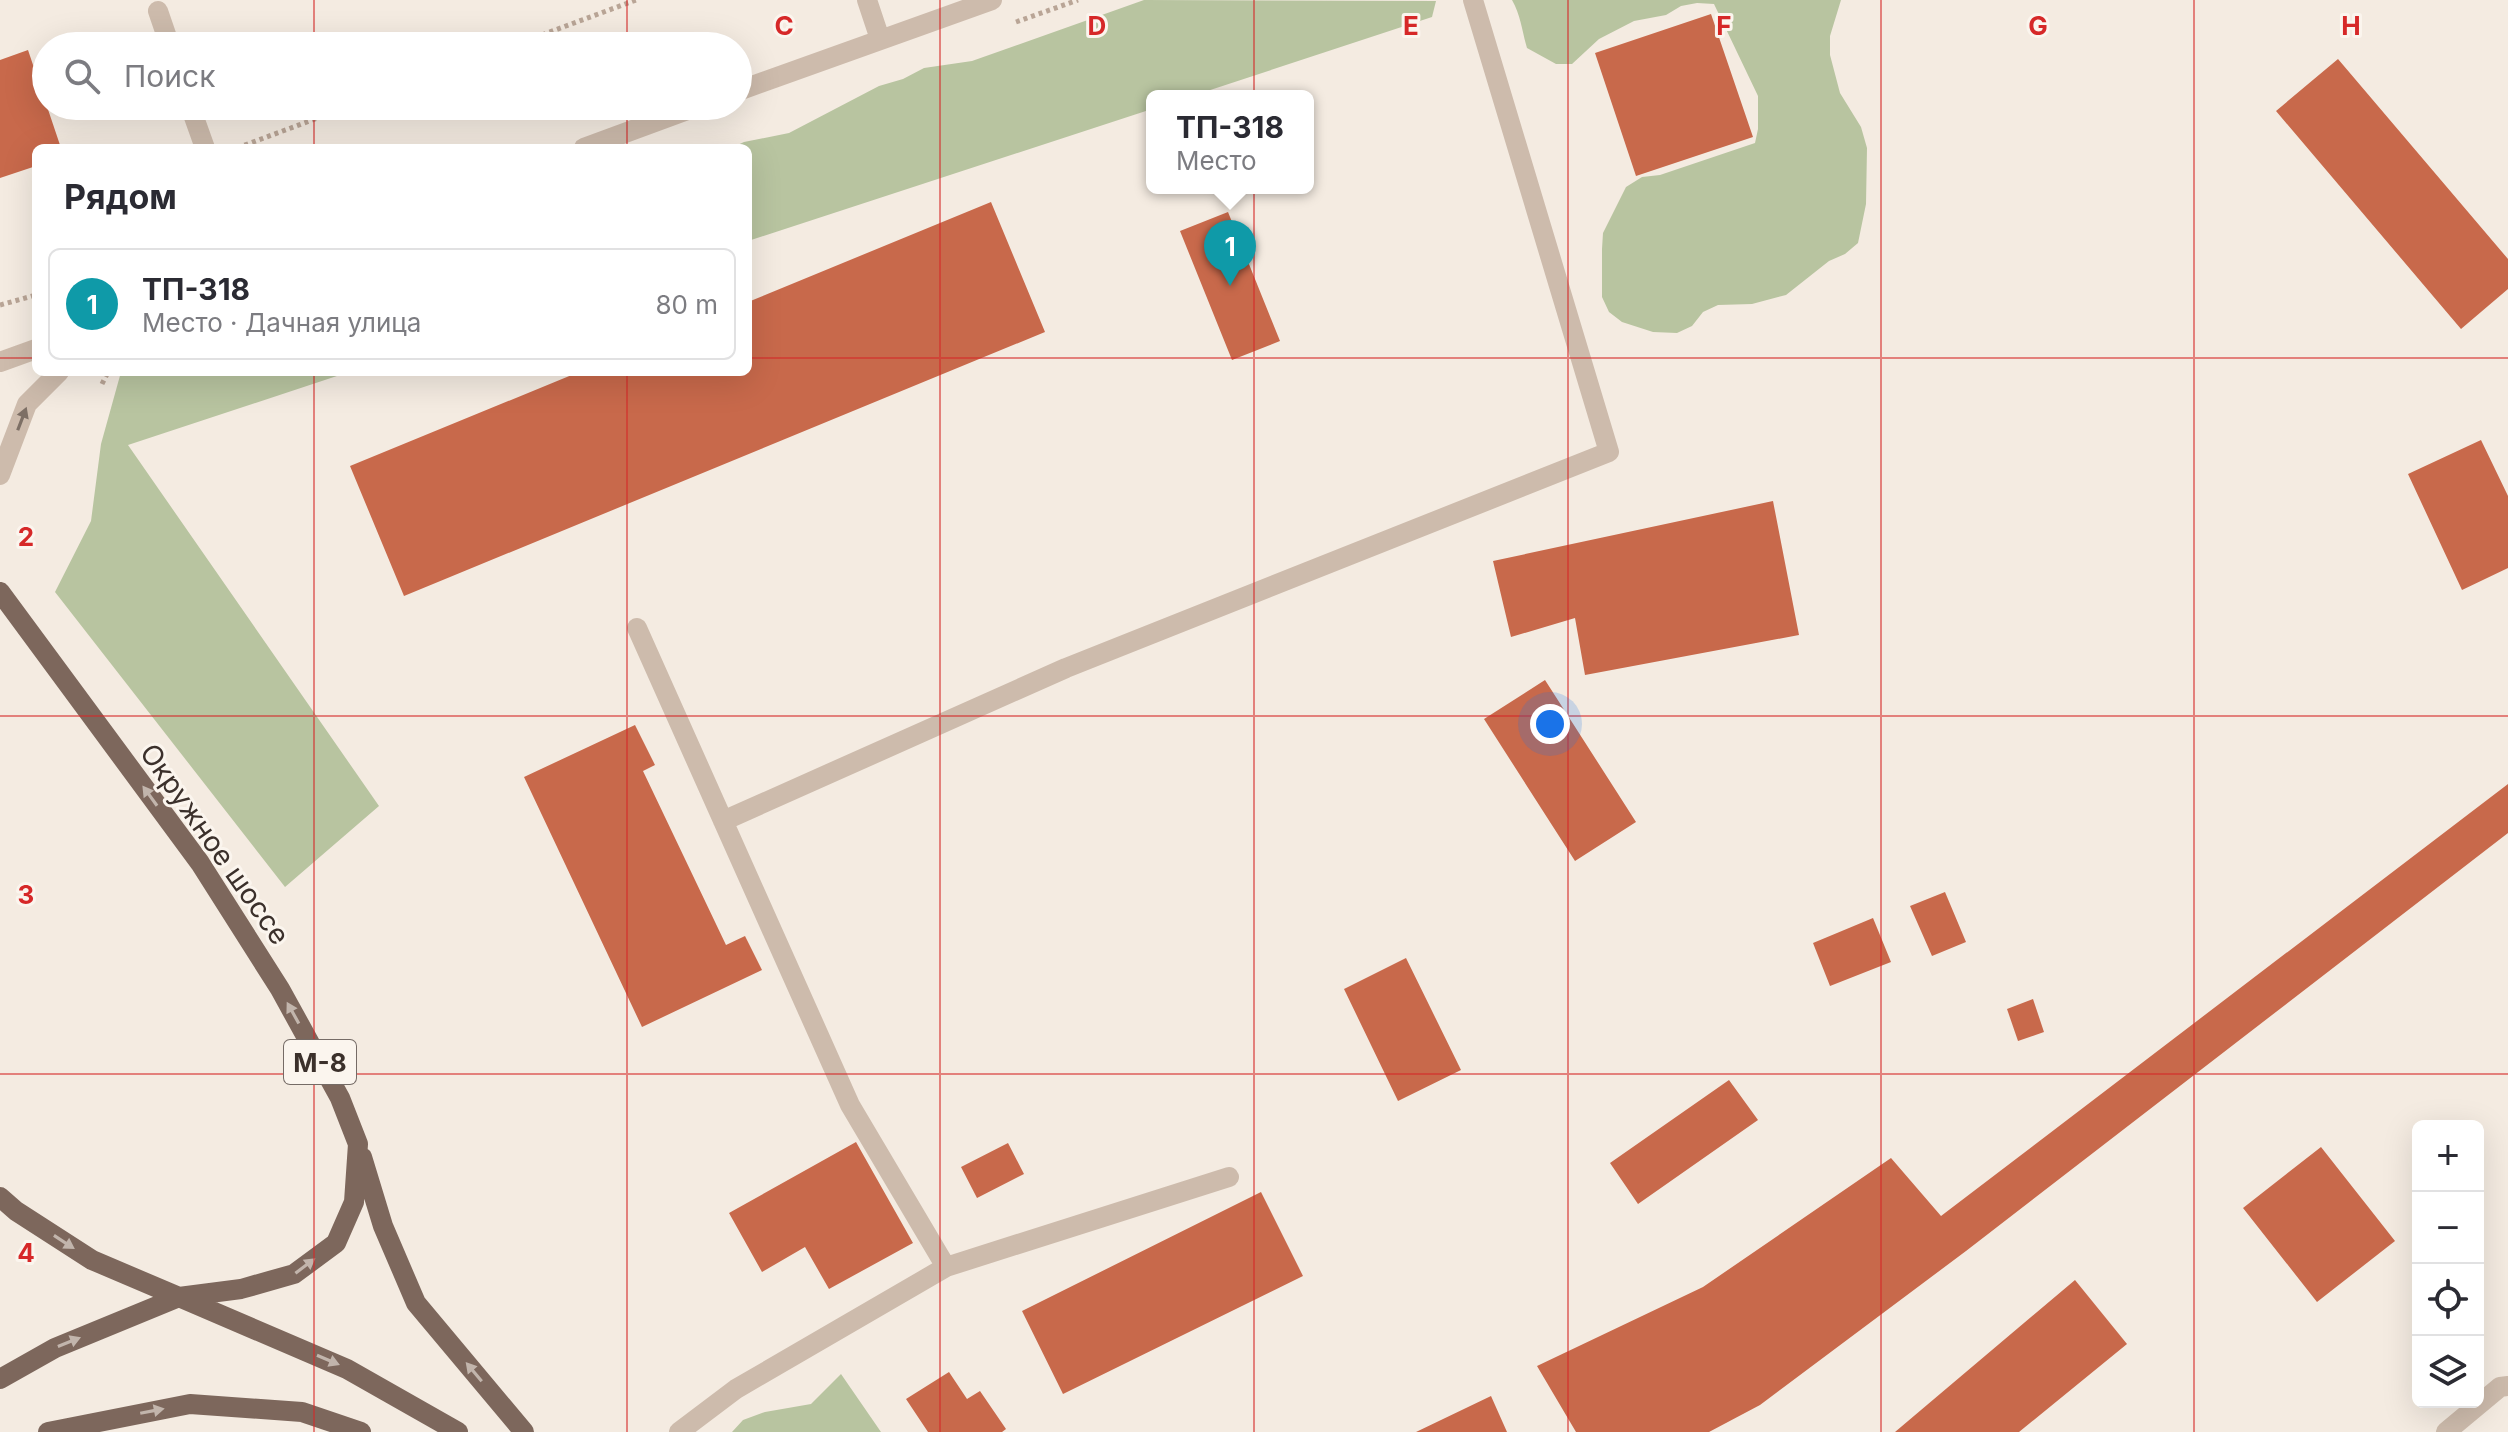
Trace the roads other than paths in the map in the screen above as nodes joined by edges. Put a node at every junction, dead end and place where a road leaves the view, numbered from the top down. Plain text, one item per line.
1 (867, 0) edge
2 (992, 0) edge
3 (1473, 0) edge
4 (158, 11) dead end
5 (165, 32) edge
6 (880, 39) junction
7 (752, 86) edge
8 (195, 120) edge
9 (660, 120) edge
10 (204, 144) edge
11 (595, 144) edge
12 (32, 350) edge
13 (0, 362) edge
14 (55, 376) edge
15 (0, 475) edge
16 (0, 592) edge
17 (637, 628) dead end
18 (723, 821) junction
19 (358, 1144) junction
20 (1229, 1177) dead end
21 (0, 1197) edge
22 (946, 1267) junction
23 (179, 1297) junction
24 (0, 1379) edge
25 (2505, 1390) edge
26 (48, 1432) edge
27 (361, 1432) edge
28 (458, 1432) edge
29 (524, 1432) edge
30 (679, 1432) edge
31 (2446, 1432) edge

1 - 6 street
2 - 6 street
3 - 18 street
4 - 5 street
6 - 7 street
8 - 10 street
9 - 11 street
12 - 13 street
15 -> 14 street
19 -> 16 main road, Окружное шоссе / М-8
17 - 18 street
18 - 22 street
23 -> 19 main road, Окружное шоссе / М-8
29 -> 19 main road, Окружное шоссе
20 - 22 street
21 -> 23 main road
22 - 30 street
24 -> 23 main road, М-8
23 -> 28 main road
25 - 31 street
26 -> 27 main road

